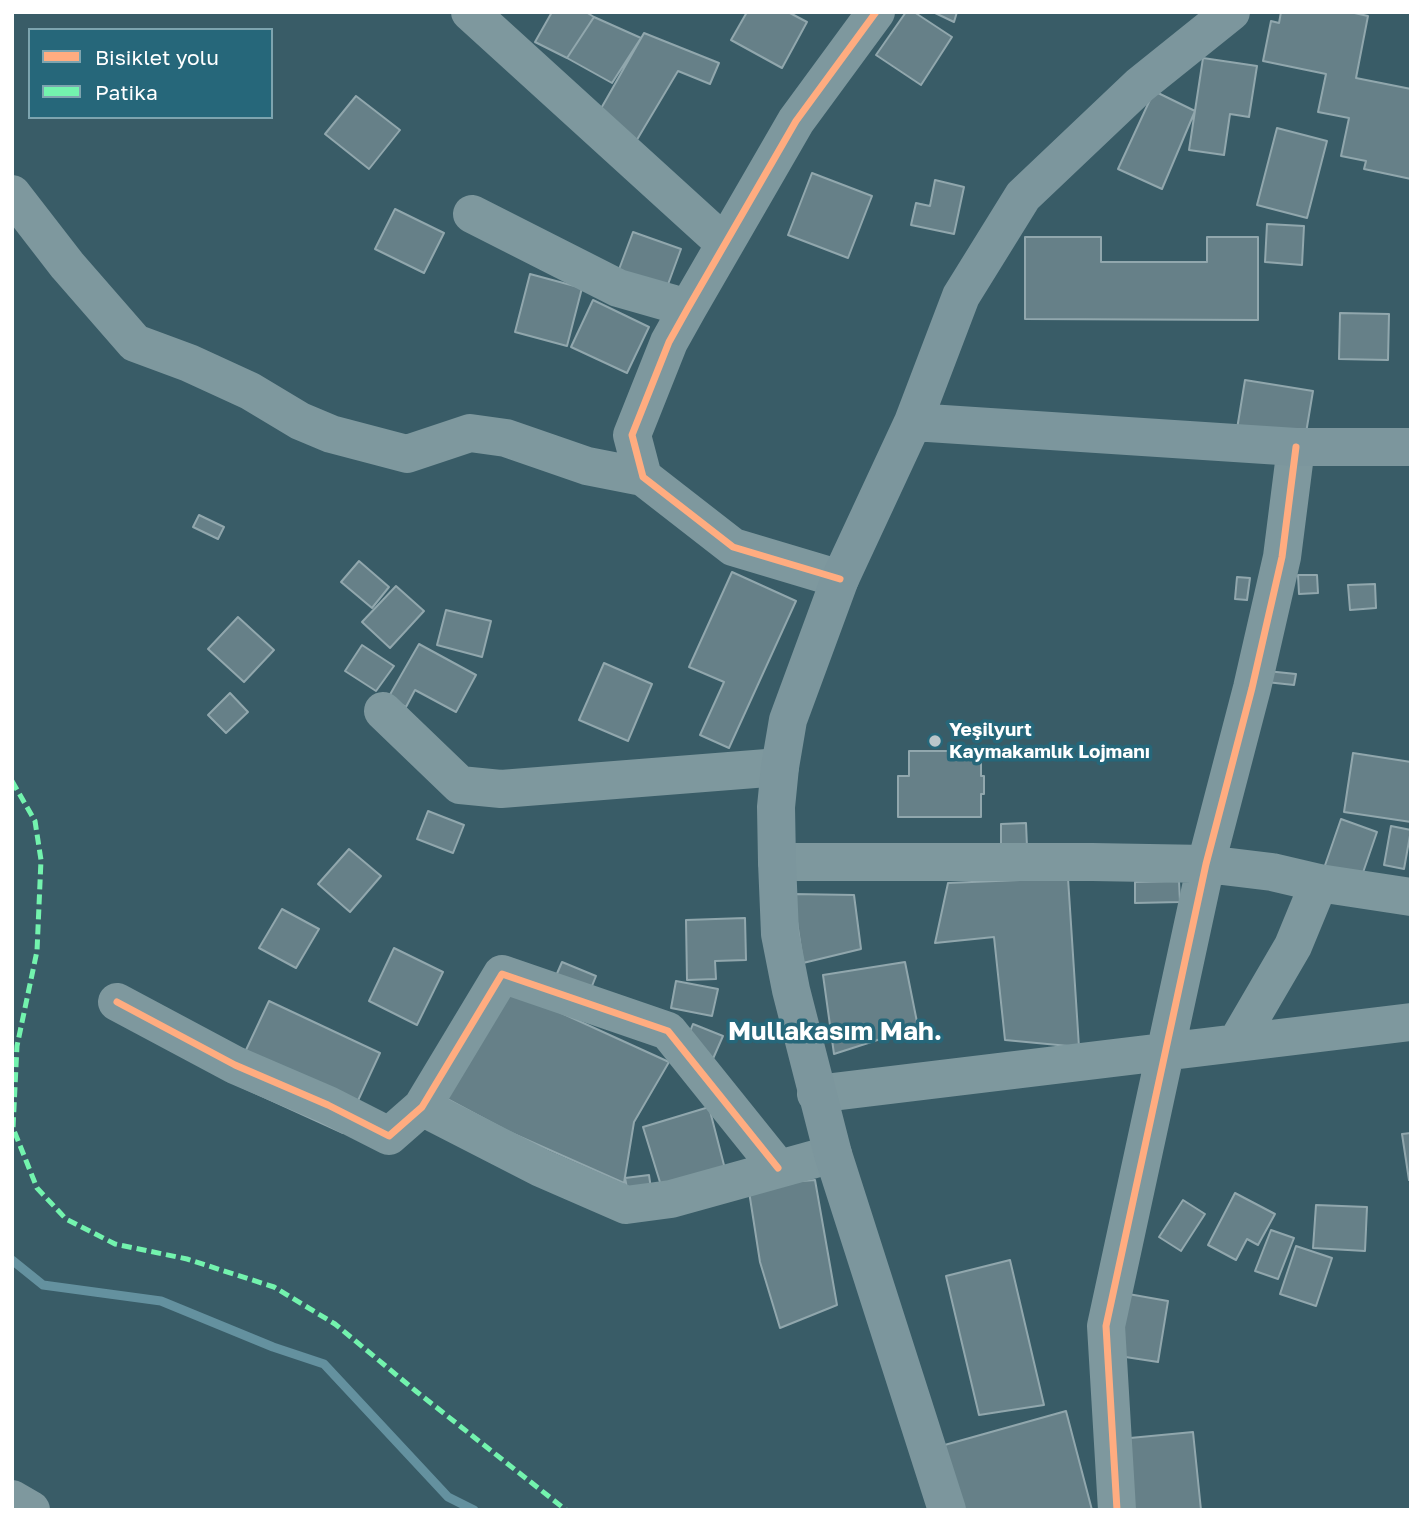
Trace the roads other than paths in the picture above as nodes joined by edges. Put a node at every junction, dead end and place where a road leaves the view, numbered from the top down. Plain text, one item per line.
1 (470, 12) edge
2 (876, 12) edge
3 (1231, 12) edge
4 (12, 194) edge
5 (472, 214) dead end
6 (725, 244) junction
7 (688, 308) junction
8 (913, 422) junction
9 (1296, 447) junction
10 (1411, 447) edge
11 (643, 477) junction
12 (840, 579) junction
13 (383, 712) dead end
14 (779, 767) junction
15 (777, 862) junction
16 (1206, 864) junction
17 (1319, 883) junction
18 (1411, 897) edge
19 (117, 1002) dead end
20 (1411, 1022) edge
21 (1237, 1042) junction
22 (1167, 1050) junction
23 (816, 1094) junction
24 (422, 1107) junction
25 (833, 1154) junction
26 (778, 1168) junction
27 (12, 1499) edge
28 (31, 1510) edge
29 (947, 1510) edge
30 (1117, 1510) edge

1 - 6 street
2 - 6 street
3 - 8 main road
4 - 11 street
5 - 7 street
6 - 7 street
7 - 11 street
8 - 9 main road
8 - 12 main road
9 - 10 main road
9 - 16 street
11 - 12 street
12 - 14 main road
13 - 14 street
14 - 15 main road
15 - 16 street
15 - 23 main road
16 - 17 street
16 - 22 street
17 - 18 street
17 - 21 street
19 - 24 street
20 - 21 street
21 - 22 street
22 - 23 street
22 - 30 street
23 - 25 main road
24 - 26 street
24 - 26 street
25 - 26 street
25 - 29 main road
27 - 28 street

